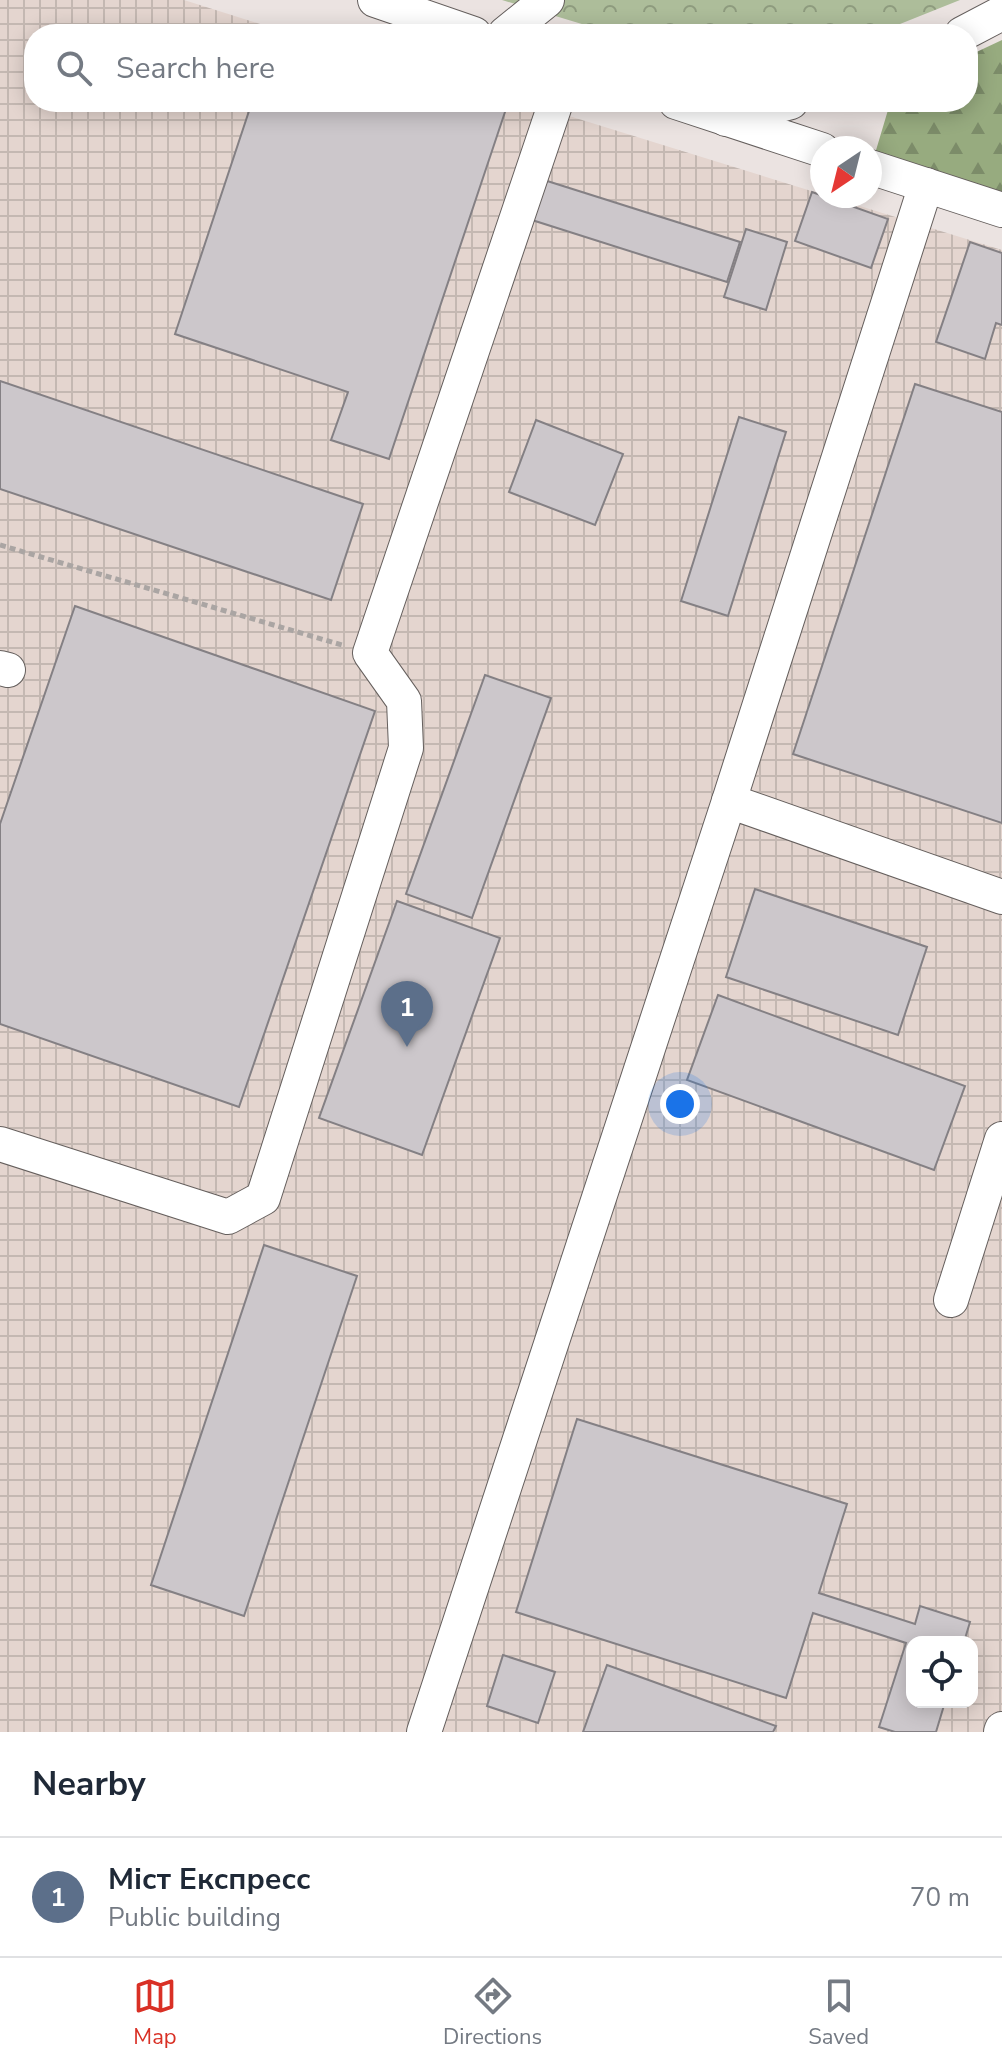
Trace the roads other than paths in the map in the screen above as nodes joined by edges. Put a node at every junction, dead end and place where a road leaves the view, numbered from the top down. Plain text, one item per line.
1 (375, 0) edge
2 (547, 0) edge
3 (1002, 13) edge
4 (445, 24) edge
5 (517, 24) edge
6 (978, 26) edge
7 (553, 112) edge
8 (705, 112) edge
9 (753, 112) edge
10 (726, 119) junction
11 (810, 146) edge
12 (882, 171) edge
13 (926, 185) junction
14 (1002, 210) edge
15 (729, 801) junction
16 (1002, 897) edge
17 (1002, 1139) edge
18 (0, 1144) edge
19 (951, 1300) dead end
20 (424, 1732) edge

1 - 4 street
2 - 5 street
3 - 6 street
7 - 18 street
8 - 10 street
9 - 10 street
10 - 11 street
12 - 13 street
13 - 14 street
13 - 15 street
15 - 16 street
15 - 20 street
17 - 19 street

